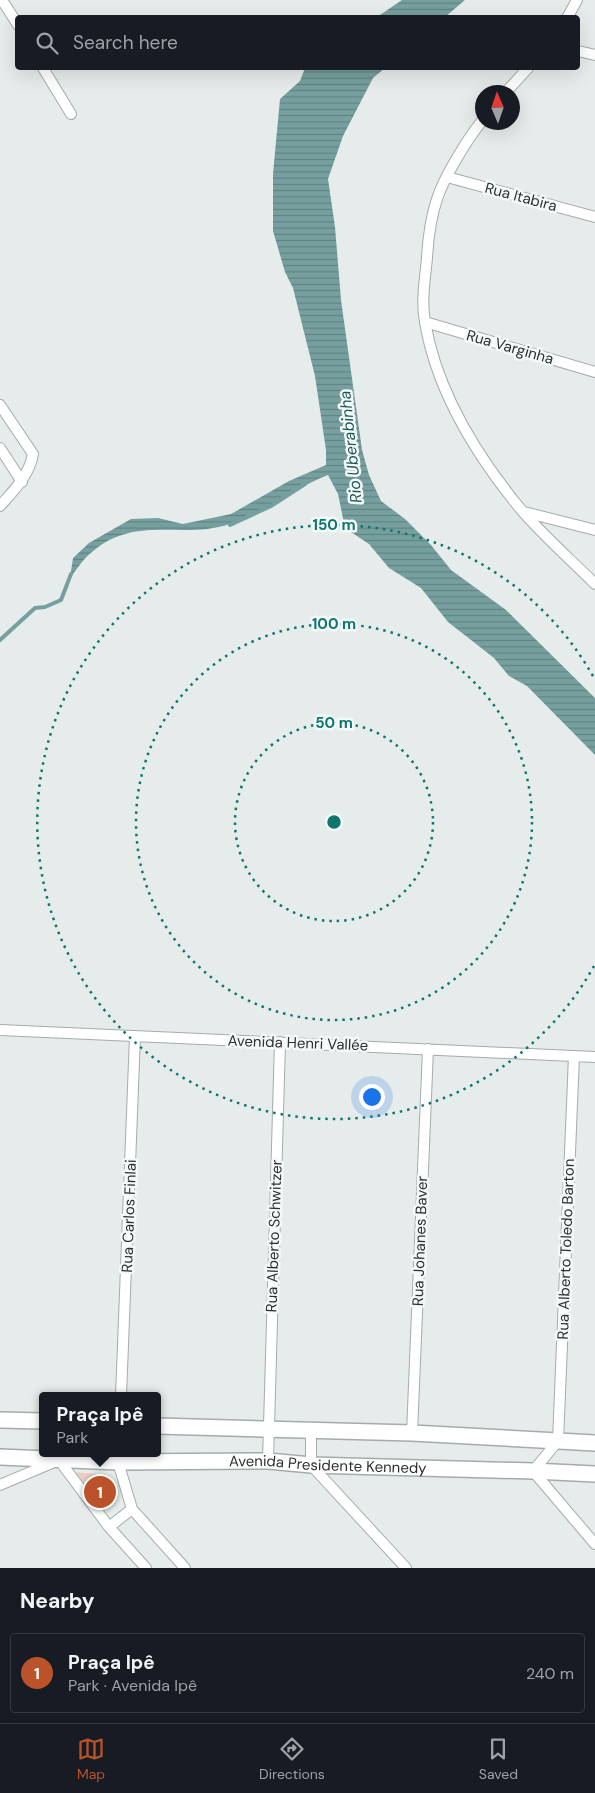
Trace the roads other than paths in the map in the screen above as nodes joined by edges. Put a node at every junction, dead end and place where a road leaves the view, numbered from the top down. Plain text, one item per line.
1 (2, 0) edge
2 (577, 0) edge
3 (569, 15) edge
4 (15, 21) edge
5 (580, 52) edge
6 (595, 56) edge
7 (44, 70) edge
8 (526, 70) edge
9 (512, 85) edge
10 (72, 114) dead end
11 (476, 130) edge
12 (447, 177) junction
13 (595, 217) edge
14 (424, 322) junction
15 (595, 372) edge
16 (0, 405) edge
17 (0, 448) edge
18 (22, 482) junction
19 (0, 506) edge
20 (523, 512) junction
21 (595, 530) edge
22 (595, 584) edge
23 (0, 1030) edge
24 (135, 1036) junction
25 (280, 1042) junction
26 (428, 1049) junction
27 (574, 1056) junction
28 (595, 1057) edge
29 (121, 1392) edge
30 (0, 1420) edge
31 (39, 1421) edge
32 (161, 1426) edge
33 (268, 1430) junction
34 (311, 1432) junction
35 (412, 1433) junction
36 (558, 1441) junction
37 (595, 1443) edge
38 (0, 1457) edge
39 (119, 1458) edge
40 (59, 1460) junction
41 (268, 1461) junction
42 (311, 1465) junction
43 (533, 1470) junction
44 (595, 1474) edge
45 (0, 1485) edge
46 (132, 1509) junction
47 (109, 1527) junction
48 (595, 1544) edge
49 (146, 1568) edge
50 (185, 1568) edge
51 (406, 1568) edge

1 - 4 street
2 - 3 street
5 - 6 street
7 - 10 street
8 - 9 street
11 - 12 street
12 - 13 street, Rua Itabira
12 - 14 street
14 - 15 street, Rua Varginha
14 - 20 street
16 - 18 street
17 - 18 street
18 - 19 street
20 - 21 street
20 - 22 street
23 - 24 street, Avenida Henri Vallée
24 - 25 street, Avenida Henri Vallée
24 - 29 street, Rua Carlos Finlai
25 - 26 street, Avenida Henri Vallée
25 - 33 street, Rua Alberto Schwitzer
26 - 27 street, Avenida Henri Vallée
26 - 35 street, Rua Johanes Baver
27 - 28 street, Avenida Henri Vallée
27 - 36 street, Rua Alberto Toledo Barton
30 - 31 street
32 - 33 street
33 - 34 street
33 - 41 street, Rua Alberto Schwitzer
34 - 35 street
34 - 42 street
35 - 36 street
36 - 37 street
36 - 43 street
38 - 40 street, Avenida Presidente Kennedy
39 - 40 street, Avenida Presidente Kennedy
39 - 41 street, Avenida Presidente Kennedy
39 - 46 street
40 - 45 street, Avenida Presidente Kennedy
40 - 47 street
41 - 42 street, Avenida Presidente Kennedy
42 - 43 street, Avenida Presidente Kennedy
42 - 51 street
43 - 44 street, Avenida Presidente Kennedy
43 - 48 street
46 - 47 street
46 - 50 street
47 - 49 street

